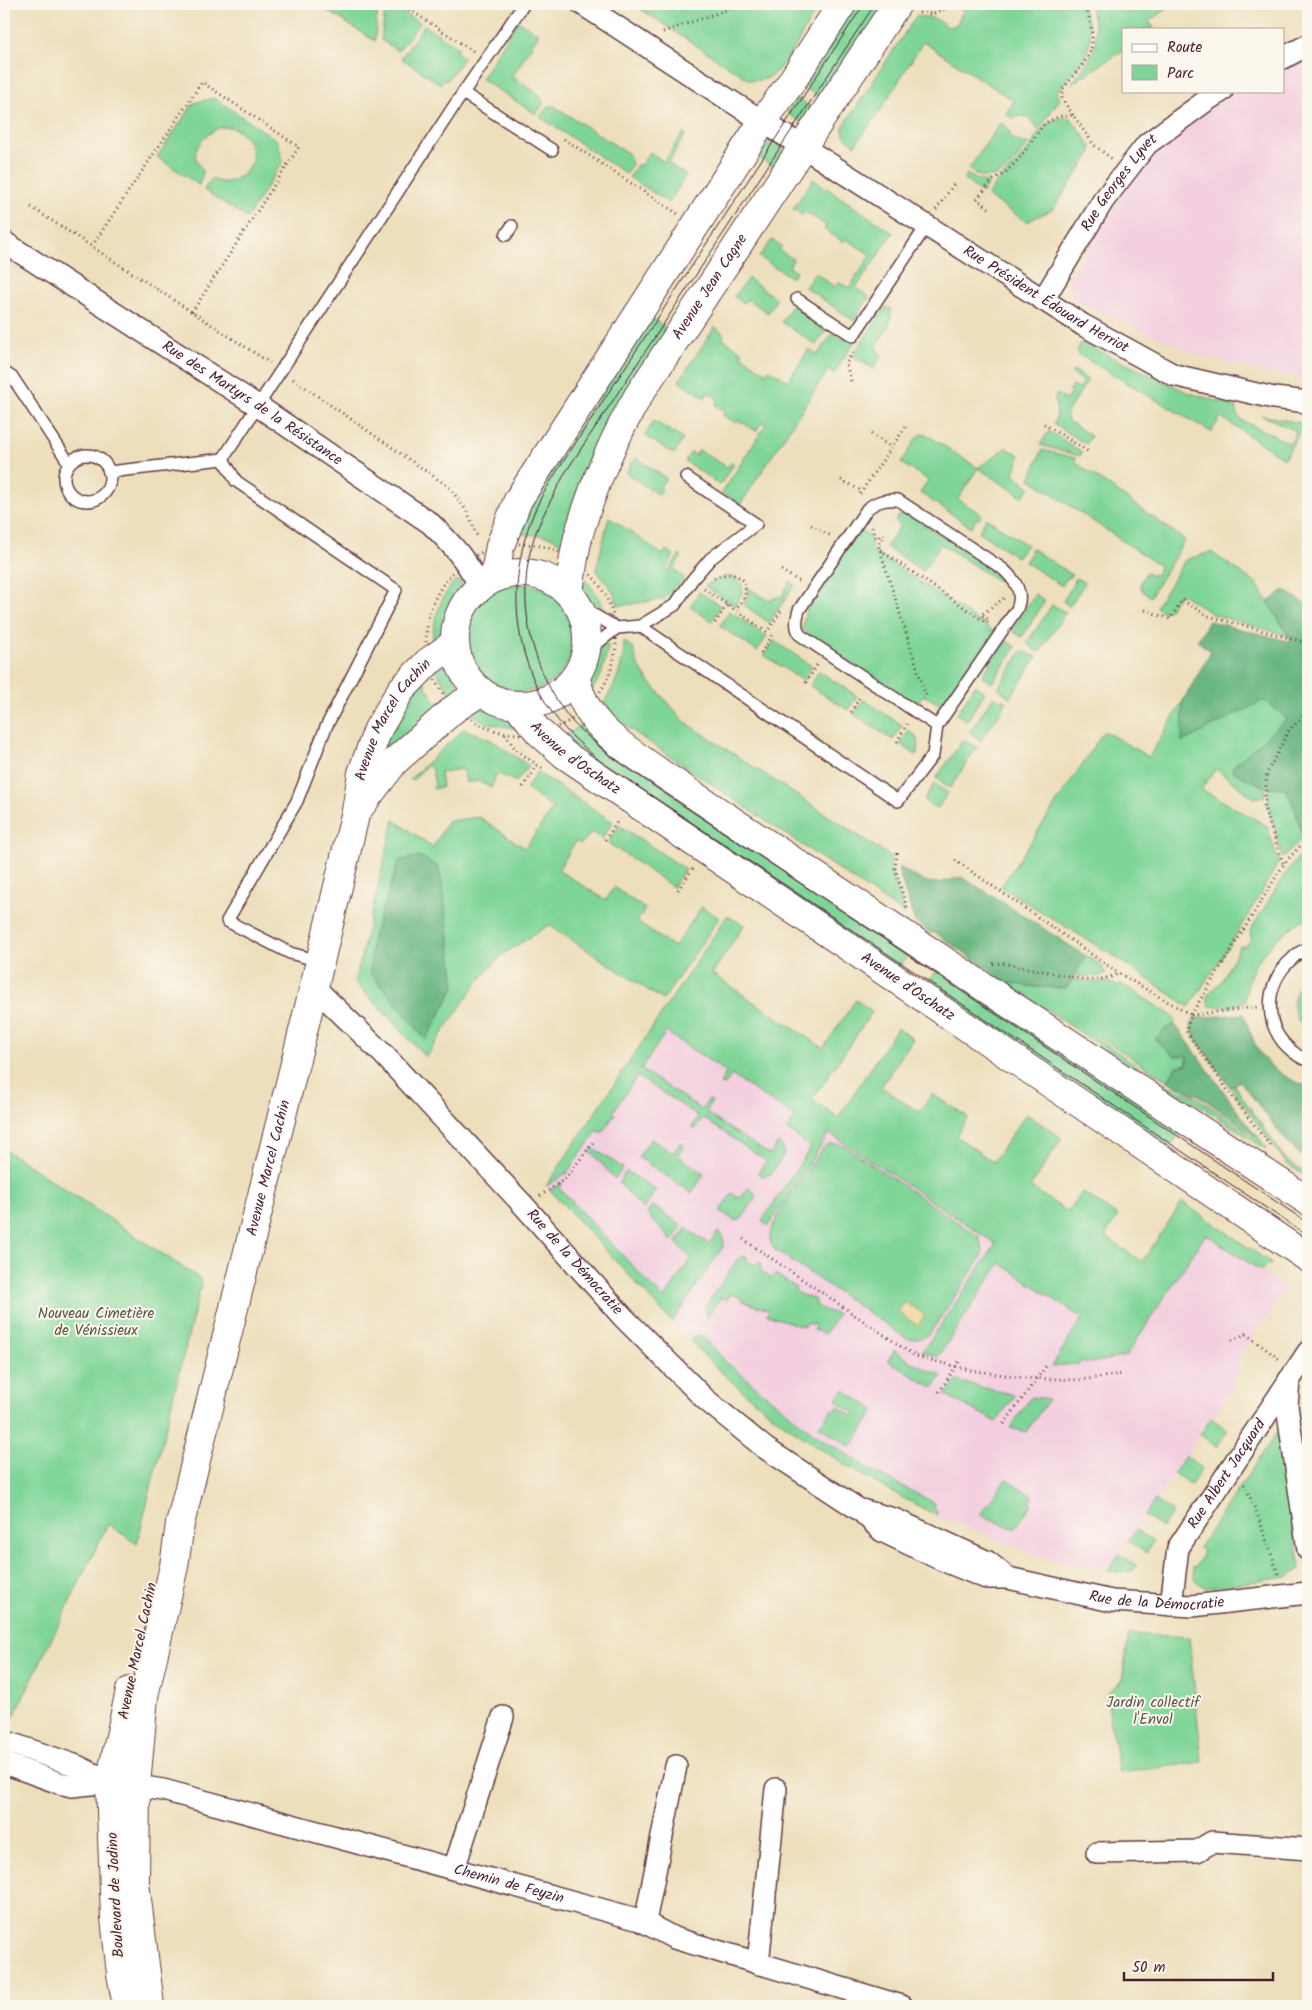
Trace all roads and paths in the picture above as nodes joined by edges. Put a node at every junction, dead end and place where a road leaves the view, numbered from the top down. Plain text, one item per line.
1 (401, 4) edge
2 (524, 4) edge
3 (582, 4) edge
4 (742, 4) edge
5 (842, 4) edge
6 (959, 4) edge
7 (1085, 4) edge
8 (905, 8) edge
9 (638, 40) junction
10 (1308, 45) edge
11 (1284, 57) edge
12 (486, 59) junction
13 (1220, 92) edge
14 (463, 94) junction
15 (1073, 115) junction
16 (763, 121) junction
17 (563, 138) dead end
18 (804, 146) junction
19 (552, 150) dead end
20 (1126, 170) junction
21 (954, 184) dead end
22 (989, 208) dead end
23 (678, 214) dead end
24 (927, 225) junction
25 (4, 242) edge
26 (92, 246) dead end
27 (797, 299) dead end
28 (1043, 300) junction
29 (192, 312) dead end
30 (853, 336) junction
31 (4, 372) edge
32 (851, 381) dead end
33 (1308, 402) edge
34 (258, 406) junction
35 (1044, 424) dead end
36 (871, 434) dead end
37 (891, 447) dead end
38 (1089, 452) dead end
39 (223, 459) junction
40 (69, 463) junction
41 (110, 472) junction
42 (686, 477) dead end
43 (841, 480) dead end
44 (862, 491) dead end
45 (867, 509) junction
46 (811, 525) dead end
47 (831, 536) dead end
48 (500, 546) junction
49 (880, 549) junction
50 (466, 561) junction
51 (574, 562) junction
52 (782, 570) dead end
53 (487, 582) junction
54 (801, 582) dead end
55 (1018, 588) junction
56 (574, 600) junction
57 (728, 604) junction
58 (736, 610) junction
59 (1144, 610) dead end
60 (715, 623) dead end
61 (640, 626) junction
62 (617, 628) junction
63 (767, 632) dead end
64 (773, 635) dead end
65 (455, 643) junction
66 (1308, 644) edge
67 (586, 652) junction
68 (761, 653) dead end
69 (428, 662) junction
70 (818, 665) dead end
71 (576, 680) junction
72 (806, 683) dead end
73 (480, 692) junction
74 (861, 695) dead end
75 (518, 706) junction
76 (585, 707) junction
77 (454, 709) junction
78 (1308, 710) edge
79 (851, 712) dead end
80 (907, 724) dead end
81 (937, 726) junction
82 (539, 732) junction
83 (896, 742) dead end
84 (537, 765) dead end
85 (523, 787) dead end
86 (356, 811) junction
87 (619, 819) dead end
88 (1308, 837) edge
89 (605, 840) dead end
90 (897, 853) dead end
91 (955, 860) dead end
92 (1284, 864) junction
93 (693, 868) dead end
94 (678, 890) dead end
95 (908, 909) dead end
96 (1308, 949) edge
97 (984, 964) dead end
98 (316, 974) junction
99 (1120, 974) junction
100 (1269, 1005) junction
101 (1190, 1015) junction
102 (1308, 1060) edge
103 (1259, 1133) dead end
104 (595, 1140) dead end
105 (1308, 1201) edge
106 (526, 1208) junction
107 (743, 1239) dead end
108 (1308, 1258) edge
109 (1232, 1340) dead end
110 (1308, 1352) edge
111 (960, 1360) dead end
112 (1046, 1366) dead end
113 (958, 1367) junction
114 (1285, 1370) junction
115 (1123, 1374) dead end
116 (1038, 1378) junction
117 (939, 1392) dead end
118 (1004, 1424) dead end
119 (1233, 1464) junction
120 (1308, 1550) edge
121 (1308, 1593) edge
122 (1283, 1596) junction
123 (1171, 1605) junction
124 (503, 1717) dead end
125 (4, 1741) edge
126 (4, 1763) edge
127 (676, 1766) dead end
128 (123, 1784) junction
129 (776, 1789) dead end
130 (1308, 1849) edge
131 (1097, 1852) dead end
132 (454, 1869) junction
133 (645, 1922) junction
134 (758, 1964) junction
135 (127, 2006) edge
136 (150, 2006) edge
137 (902, 2006) edge

1 - 12 path
2 - 12 lane
3 - 9 street
4 - 9 path
5 - 16 street
6 - 8 path
7 - 15 path
8 - 18 street, Avenue Jean Cagne
9 - 16 street
10 - 11 street
12 - 14 lane
13 - 20 street, Rue Georges Lyvet
14 - 19 lane
14 - 34 lane
15 - 20 path
15 - 22 path
16 - 18 street, Rue Président Édouard Herriot
16 - 48 street
17 - 23 path
18 - 24 street, Rue Président Édouard Herriot
18 - 51 street, Avenue Jean Cagne
20 - 28 street, Rue Georges Lyvet
21 - 24 path
24 - 28 street, Rue Président Édouard Herriot
24 - 30 lane
25 - 34 street, Rue des Martyrs de la Résistance
26 - 29 path
27 - 30 lane
28 - 33 street, Rue Président Édouard Herriot
30 - 32 path
31 - 40 lane
34 - 39 lane
34 - 50 street, Rue des Martyrs de la Résistance
35 - 38 path
36 - 37 path
39 - 41 lane
39 - 98 lane
40 - 41 lane
40 - 41 lane
42 - 61 lane
43 - 44 path
45 - 49 path
45 - 55 lane
45 - 81 lane
46 - 47 path
48 - 50 path
48 - 51 path
48 - 53 street
49 - 55 path
49 - 81 path
50 - 53 street, Rue des Martyrs de la Résistance
50 - 69 path
51 - 56 street, Avenue Jean Cagne
51 - 62 path
52 - 54 path
53 - 56 street
53 - 65 street
55 - 81 lane
56 - 62 lane
56 - 67 street
57 - 58 path
57 - 58 path
57 - 60 path
58 - 63 path
59 - 66 path
61 - 62 lane
61 - 81 lane
62 - 67 lane
62 - 76 path
64 - 68 path
65 - 69 street, Avenue Marcel Cachin
65 - 73 street
67 - 71 street
69 - 77 path
69 - 86 street, Avenue Marcel Cachin
70 - 72 path
71 - 75 street
71 - 76 street
73 - 75 street
73 - 77 street, Avenue Marcel Cachin
74 - 79 path
75 - 82 street, Avenue d'Oschatz
76 - 82 path
76 - 105 street
77 - 82 path
77 - 86 street, Avenue Marcel Cachin
78 - 92 path
80 - 83 path
82 - 108 street, Avenue d'Oschatz
84 - 85 path
86 - 98 street, Avenue Marcel Cachin
87 - 89 path
88 - 92 path
90 - 95 path
91 - 99 path
92 - 101 path
93 - 94 path
96 - 100 lane
97 - 99 path
98 - 106 street, Rue de la Démocratie
98 - 128 street, Avenue Marcel Cachin
99 - 101 path
100 - 101 path
100 - 102 lane
101 - 103 path
104 - 106 path
106 - 123 street, Rue de la Démocratie
107 - 113 path
109 - 114 path
110 - 114 street, Rue Albert Jacquard
111 - 113 path
112 - 116 path
113 - 116 path
113 - 117 path
114 - 119 street, Rue Albert Jacquard
114 - 120 street
115 - 116 path
116 - 118 path
119 - 122 path
119 - 123 street, Rue Albert Jacquard
121 - 122 street, Rue de la Démocratie
122 - 123 street, Rue de la Démocratie
124 - 132 street
125 - 128 street, Chemin de Feyzin
126 - 128 street, Chemin de Feyzin
127 - 133 street
128 - 132 street, Chemin de Feyzin
128 - 135 street, Boulevard de Jodino
128 - 136 street, Boulevard de Jodino
129 - 134 street
130 - 131 street
132 - 133 street, Chemin de Feyzin
133 - 134 street, Chemin de Feyzin
134 - 137 street, Chemin de Feyzin

